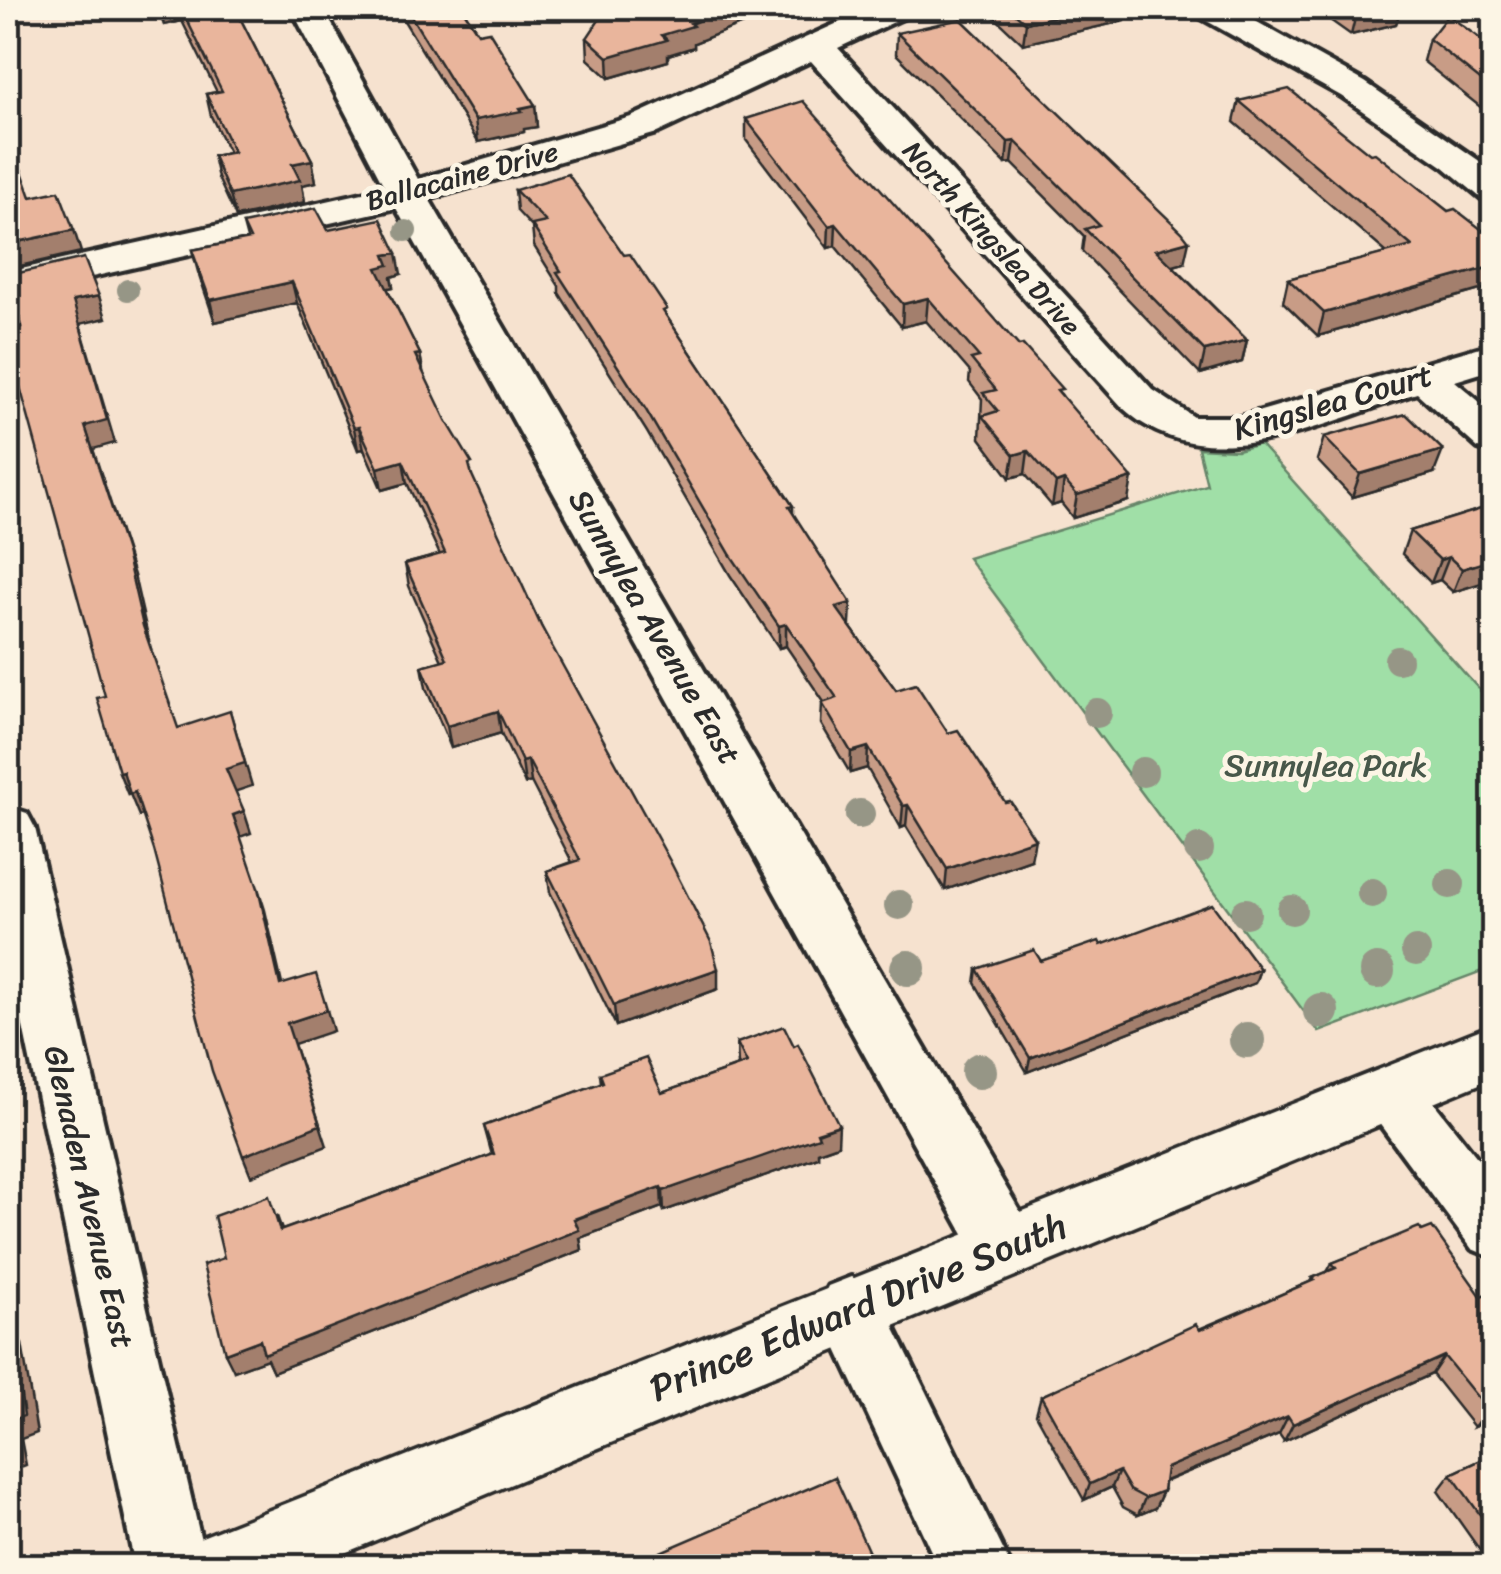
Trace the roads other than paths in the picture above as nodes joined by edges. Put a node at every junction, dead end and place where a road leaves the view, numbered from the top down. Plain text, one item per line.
1 (307, 8) edge
2 (896, 8) edge
3 (1208, 8) edge
4 (816, 46) junction
5 (1494, 190) edge
6 (407, 194) junction
7 (8, 284) edge
8 (1494, 355) edge
9 (1425, 376) junction
10 (1171, 426) joint
11 (1494, 438) edge
12 (8, 828) edge
13 (1494, 1050) edge
14 (1391, 1093) junction
15 (1494, 1229) edge
16 (1005, 1246) junction
17 (852, 1308) junction
18 (249, 1562) edge
19 (171, 1566) edge
20 (974, 1566) edge

1 - 6 street, Sunnylea Avenue East
2 - 4 street, Ballacaine Drive
3 - 5 street
4 - 6 street, Ballacaine Drive
4 - 10 street, North Kingslea Drive
6 - 7 street, Ballacaine Drive
6 - 16 street, Sunnylea Avenue East
8 - 9 street, Kingslea Court
9 - 10 street, Kingslea Court
9 - 11 street
12 - 19 street, Glenaden Avenue East
13 - 14 street, Prince Edward Drive South
14 - 15 street
14 - 16 street, Prince Edward Drive South
16 - 17 street, Prince Edward Drive South
17 - 18 street, Prince Edward Drive South
17 - 20 street

